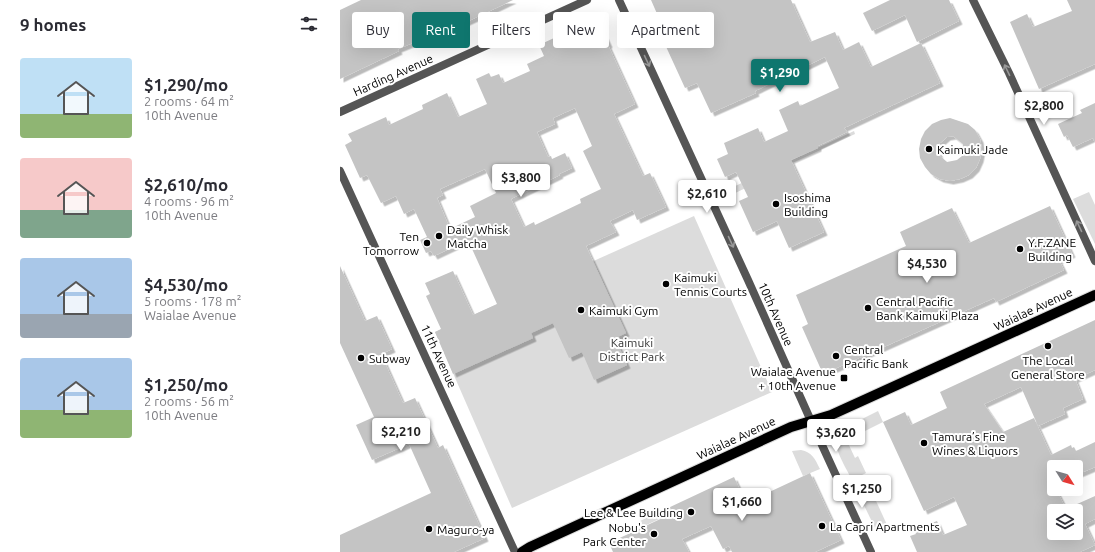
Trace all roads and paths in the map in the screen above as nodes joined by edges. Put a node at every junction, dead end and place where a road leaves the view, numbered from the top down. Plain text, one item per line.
1 (587, 0) edge
2 (619, 0) edge
3 (973, 0) edge
4 (340, 112) edge
5 (340, 171) edge
6 (1095, 261) edge
7 (1095, 295) edge
8 (811, 421) junction
9 (515, 552) edge
10 (522, 552) edge
11 (870, 552) edge

1 - 4 street, Harding Avenue
2 -> 8 street, 10th Avenue
6 -> 3 street
5 - 9 street, 11th Avenue
7 - 8 main road, Waialae Avenue
8 - 10 main road, Waialae Avenue
8 - 11 street, 10th Avenue

